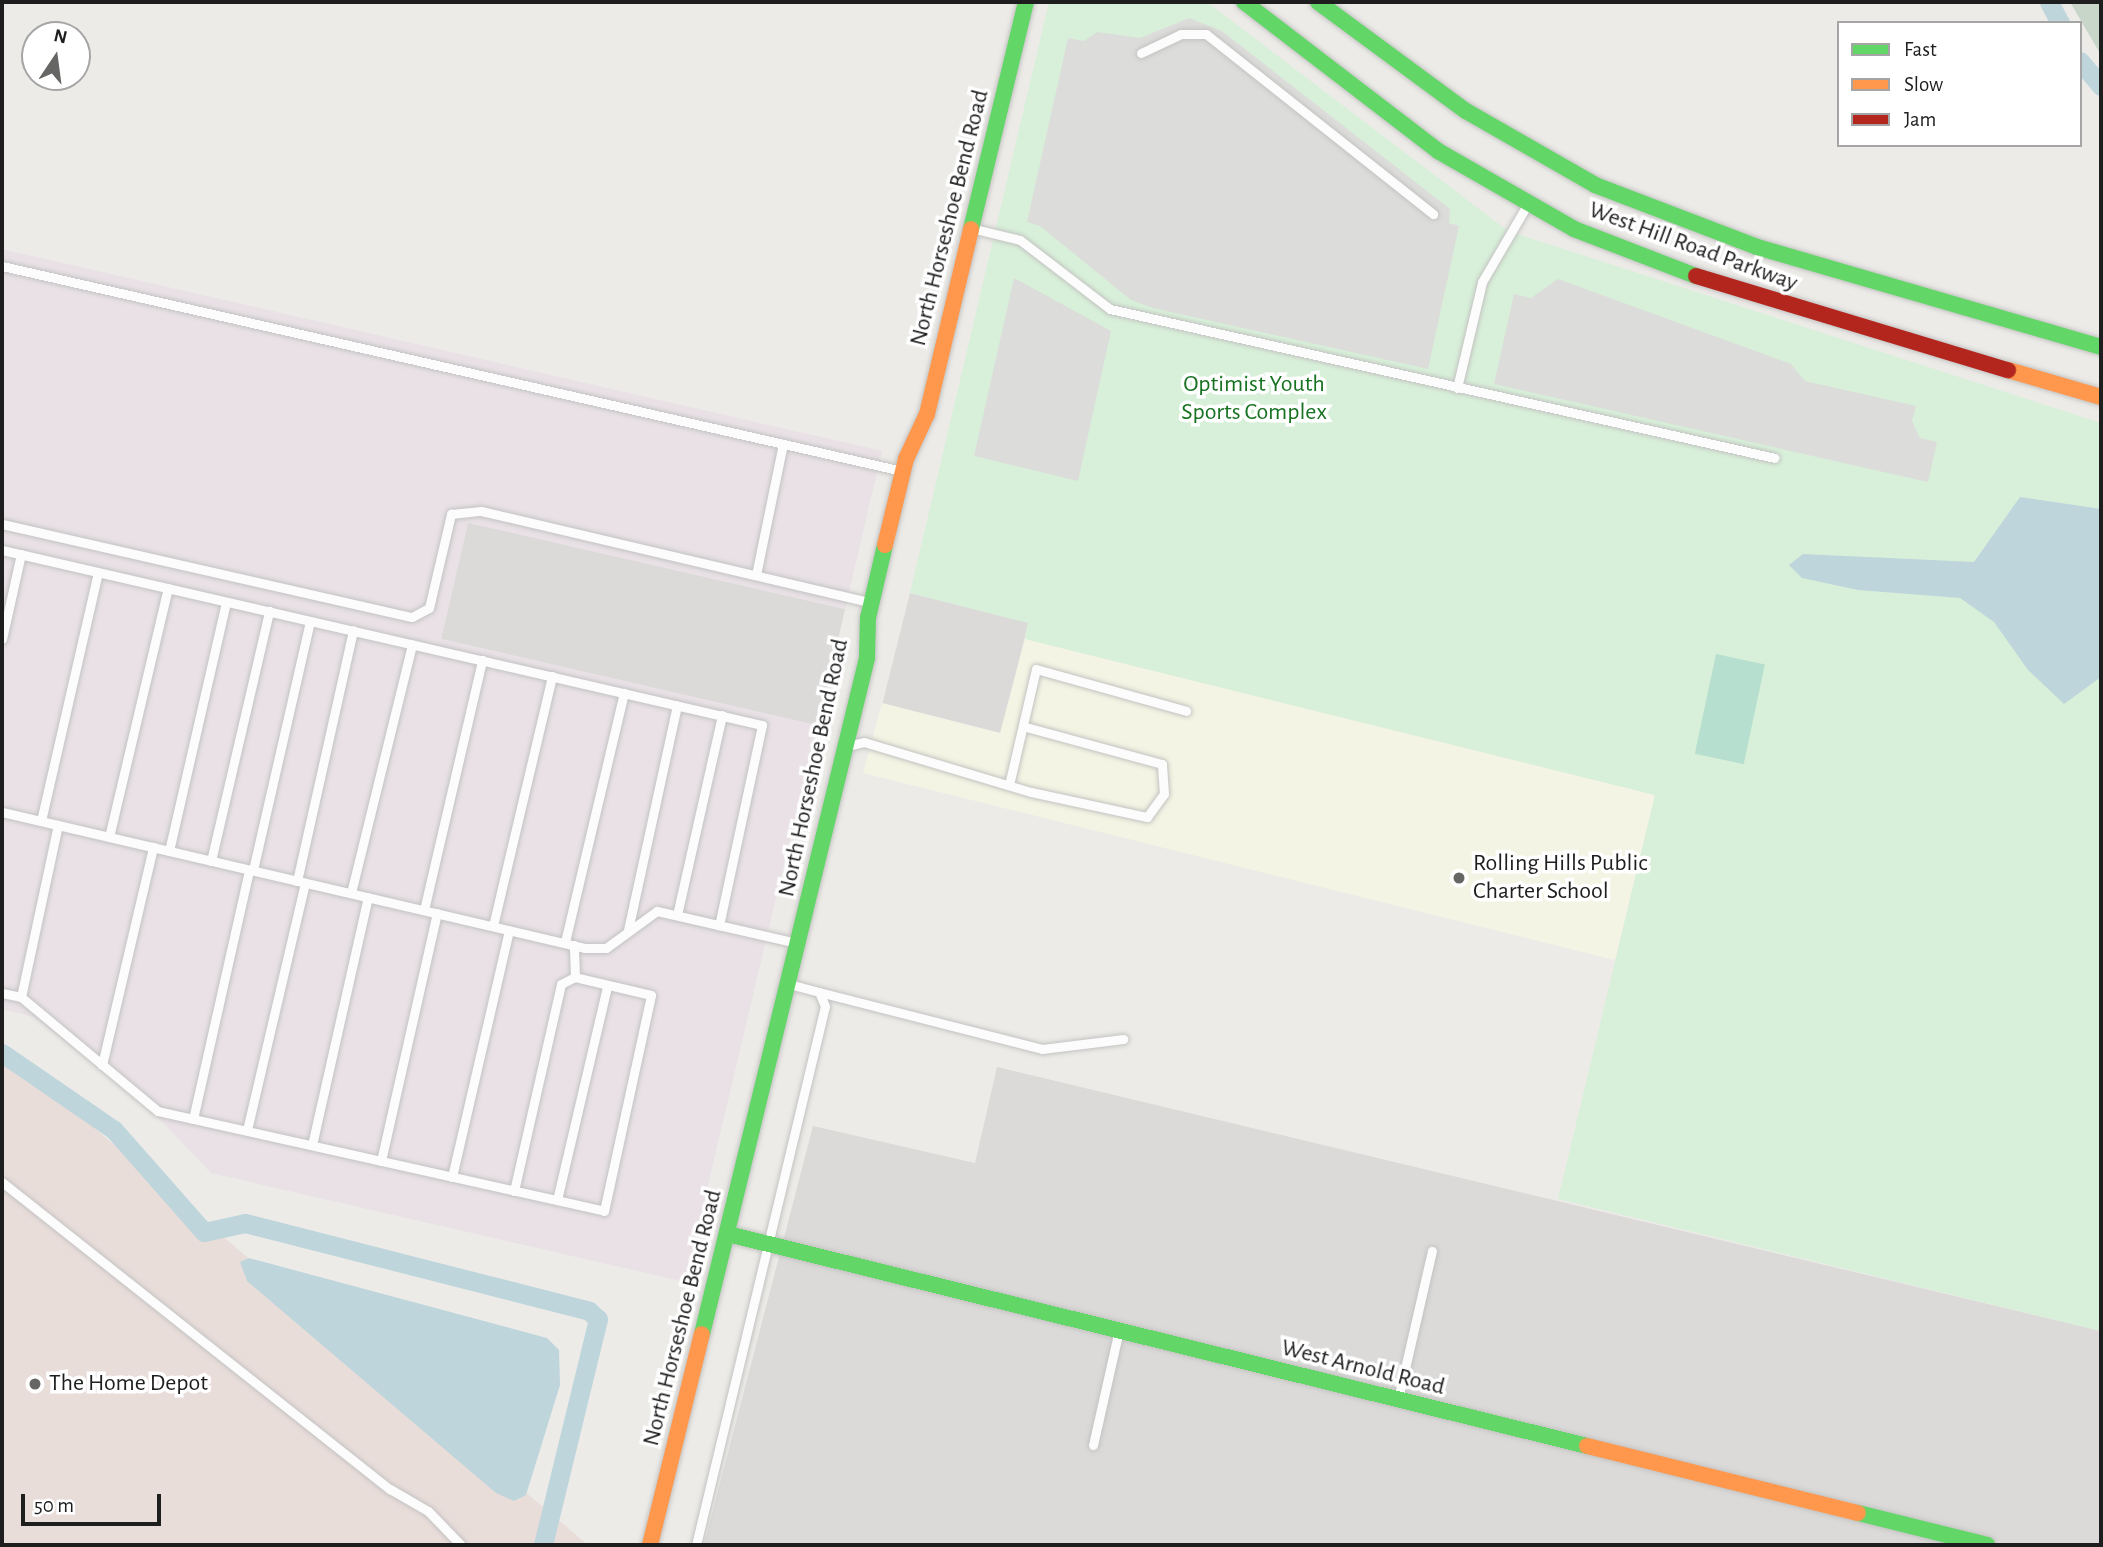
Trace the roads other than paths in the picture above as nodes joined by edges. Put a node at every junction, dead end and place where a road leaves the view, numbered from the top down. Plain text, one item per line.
1 (1026, 2) edge
2 (1244, 2) edge
3 (1318, 2) edge
4 (1141, 53) dead end
5 (1527, 204) junction
6 (1433, 214) dead end
7 (970, 228) junction
8 (2, 266) edge
9 (2101, 347) edge
10 (1457, 388) junction
11 (2101, 397) edge
12 (783, 444) junction
13 (1775, 458) dead end
14 (903, 472) junction
15 (2, 524) edge
16 (2, 550) edge
17 (21, 554) junction
18 (98, 572) junction
19 (756, 575) junction
20 (168, 588) junction
21 (226, 601) junction
22 (871, 603) junction
23 (269, 611) junction
24 (310, 621) junction
25 (353, 631) junction
26 (2, 639) edge
27 (412, 644) junction
28 (481, 660) junction
29 (552, 676) junction
30 (624, 693) junction
31 (677, 705) junction
32 (1186, 711) dead end
33 (722, 715) junction
34 (1026, 727) junction
35 (846, 746) junction
36 (1009, 785) junction
37 (2, 812) edge
38 (41, 821) junction
39 (58, 825) junction
40 (109, 837) junction
41 (153, 847) junction
42 (169, 851) junction
43 (211, 861) junction
44 (251, 870) junction
45 (301, 882) junction
46 (351, 893) junction
47 (368, 897) junction
48 (424, 910) junction
49 (437, 913) junction
50 (677, 915) junction
51 (719, 925) junction
52 (493, 926) junction
53 (509, 930) junction
54 (628, 930) junction
55 (799, 943) junction
56 (570, 944) junction
57 (575, 977) junction
58 (789, 983) junction
59 (607, 985) junction
60 (819, 992) junction
61 (2, 993) edge
62 (21, 997) junction
63 (1123, 1039) dead end
64 (102, 1065) junction
65 (192, 1119) junction
66 (247, 1130) junction
67 (312, 1145) junction
68 (380, 1161) junction
69 (452, 1177) junction
70 (2, 1182) edge
71 (514, 1191) junction
72 (556, 1200) junction
73 (728, 1234) junction
74 (768, 1245) junction
75 (1432, 1251) dead end
76 (1118, 1332) junction
77 (1398, 1400) junction
78 (1093, 1445) dead end
79 (461, 1545) edge
80 (650, 1545) edge
81 (696, 1545) edge
82 (1987, 1545) edge

1 - 7 street, North Horseshoe Bend Road
2 - 5 street, West Hill Road Parkway
3 - 9 street, West Hill Road Parkway
4 - 6 lane
5 - 10 lane
5 - 11 street, West Hill Road Parkway
7 - 10 lane
7 - 14 street, North Horseshoe Bend Road
8 - 12 lane
10 - 13 lane
12 - 14 lane
12 - 19 lane
14 - 22 street, North Horseshoe Bend Road
15 - 19 lane
16 - 17 lane
17 - 18 lane
17 - 26 lane
18 - 20 lane
18 - 38 lane
19 - 22 lane
20 - 21 lane
20 - 40 lane
21 - 23 lane
21 - 42 lane
22 - 35 street, North Horseshoe Bend Road
23 - 24 lane
23 - 43 lane
24 - 25 lane
24 - 44 lane
25 - 27 lane
25 - 45 lane
27 - 28 lane
27 - 46 lane
28 - 29 lane
28 - 48 lane
29 - 30 lane
29 - 52 lane
30 - 31 lane
30 - 56 lane
31 - 33 lane
31 - 54 lane
32 - 34 lane
33 - 50 lane
33 - 51 lane
34 - 36 lane
34 - 36 lane
35 - 36 lane
35 - 55 street, North Horseshoe Bend Road
37 - 38 lane
38 - 39 lane
39 - 40 lane
39 - 62 lane
40 - 41 lane
41 - 42 lane
41 - 64 lane
42 - 43 lane
43 - 44 lane
44 - 45 lane
44 - 65 lane
45 - 46 lane
45 - 66 lane
46 - 47 lane
47 - 48 lane
47 - 67 lane
48 - 49 lane
49 - 52 lane
49 - 68 lane
50 - 51 lane
50 - 54 lane
51 - 55 lane
52 - 53 lane
53 - 56 lane
53 - 69 lane
54 - 56 lane
55 - 58 street, North Horseshoe Bend Road
56 - 57 lane
57 - 59 lane
57 - 71 lane
58 - 60 lane
58 - 73 street, North Horseshoe Bend Road
59 - 72 lane
59 - 72 lane
60 - 63 lane
60 - 74 lane
61 - 62 lane
62 - 64 lane
64 - 65 lane
65 - 66 lane
66 - 67 lane
67 - 68 lane
68 - 69 lane
69 - 71 lane
70 - 79 lane
71 - 72 lane
73 - 74 street, West Arnold Road
73 - 80 street, North Horseshoe Bend Road
74 - 76 street, West Arnold Road
74 - 81 lane
75 - 77 lane
76 - 77 street, West Arnold Road
76 - 78 lane
77 - 82 street, West Arnold Road

